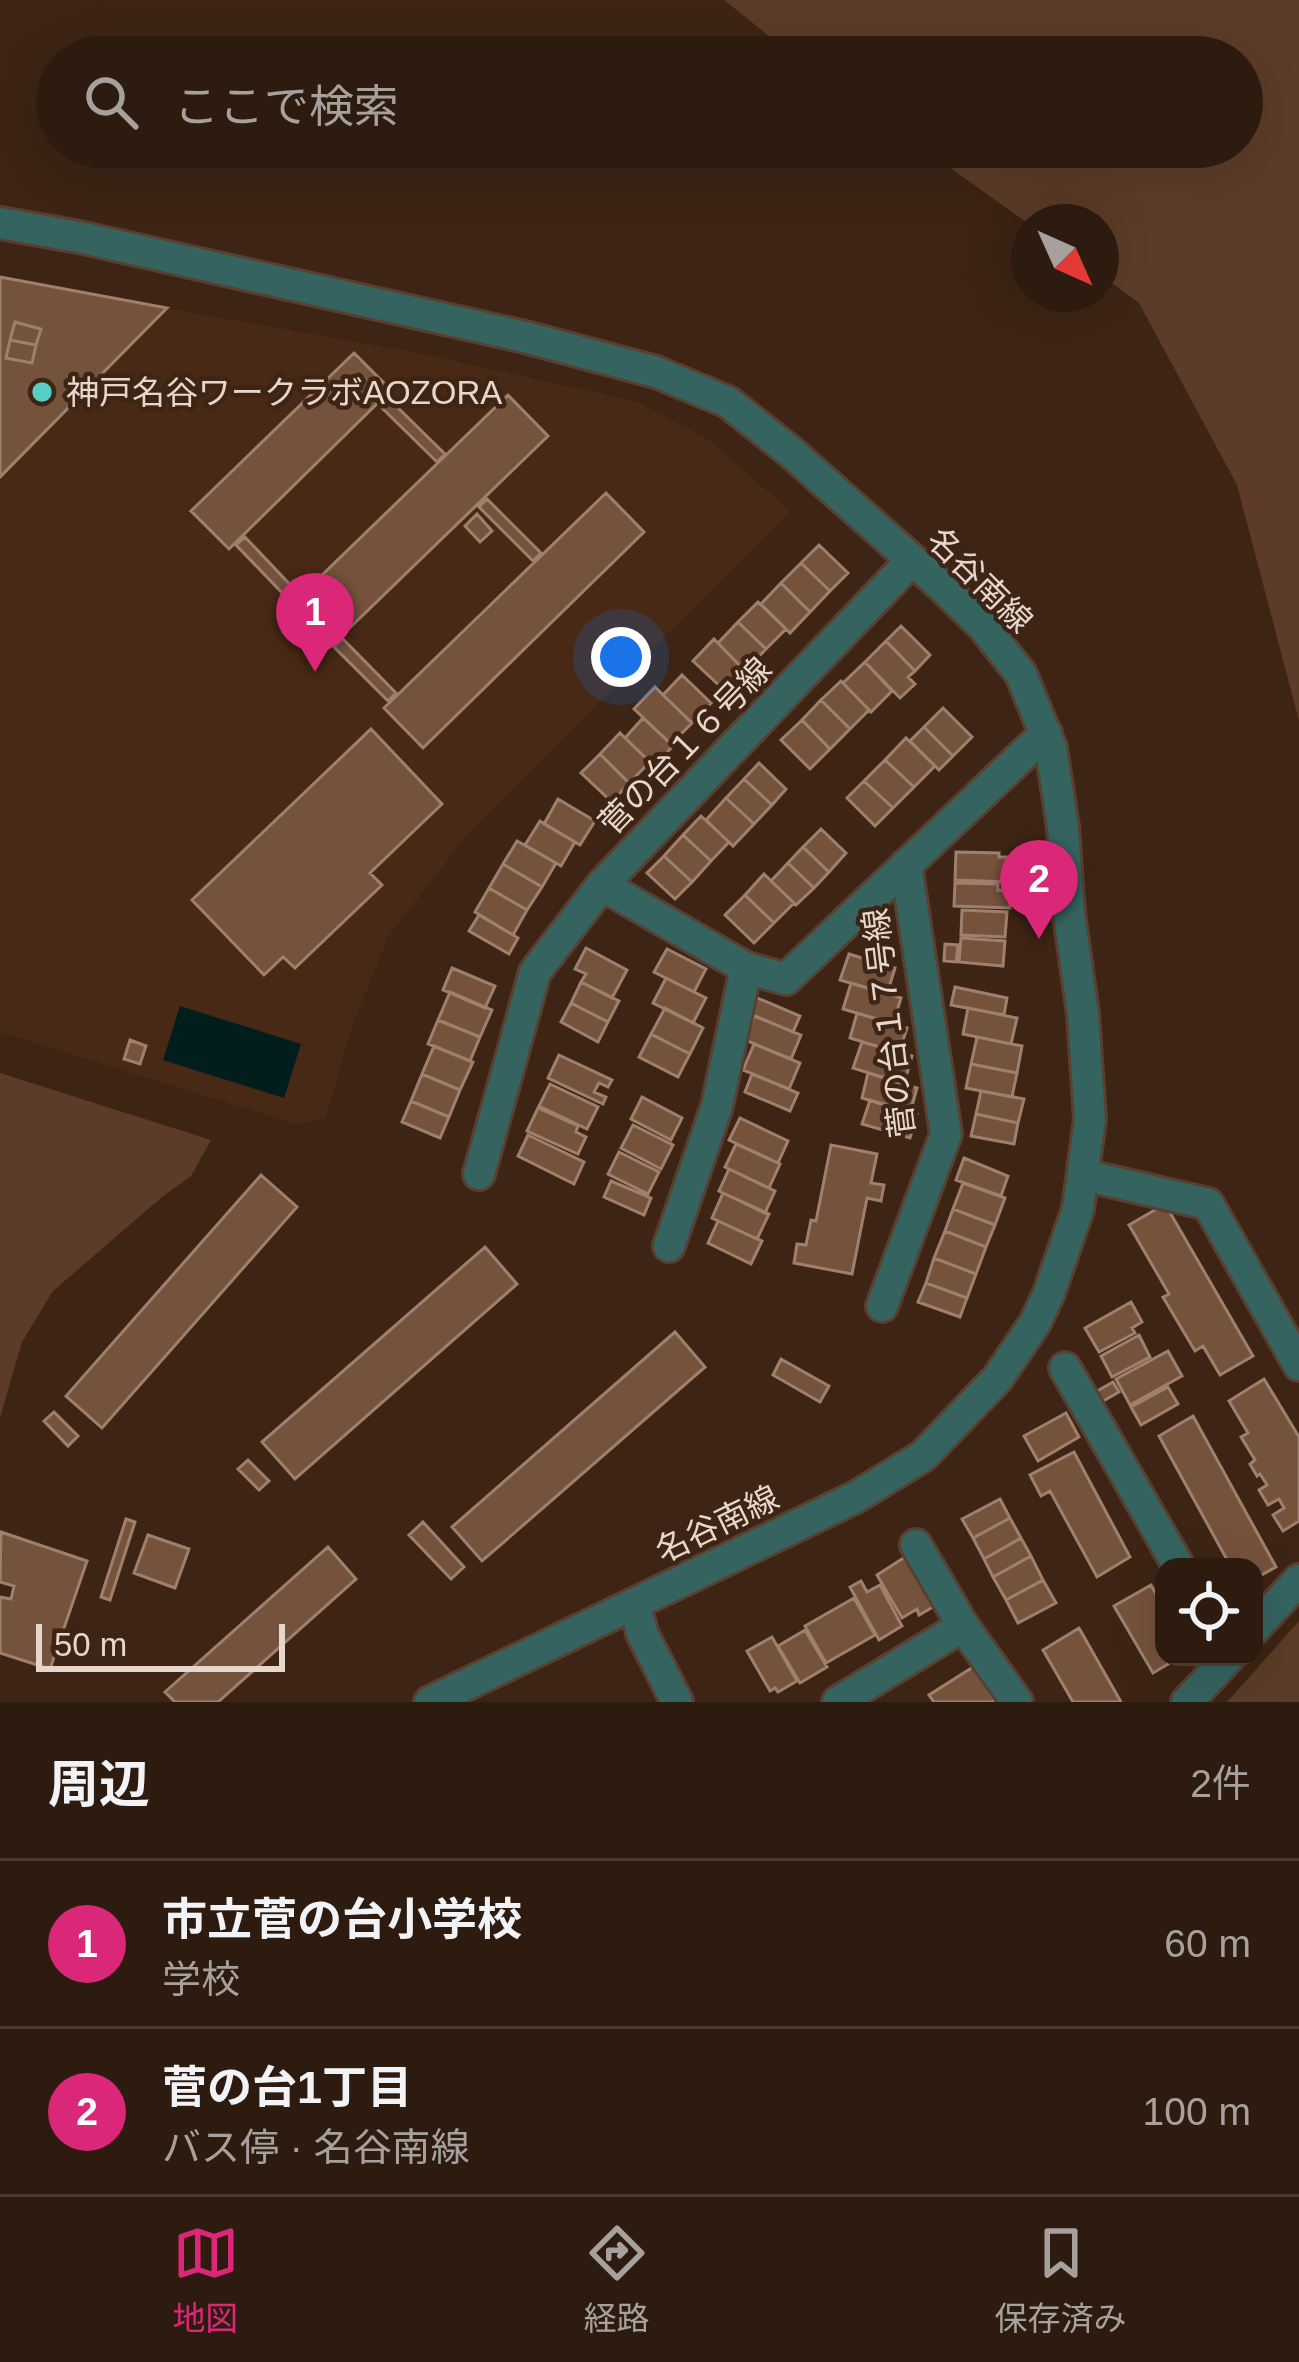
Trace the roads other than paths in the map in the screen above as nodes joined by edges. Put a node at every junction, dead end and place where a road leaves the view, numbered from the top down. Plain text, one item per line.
1 (0, 224) edge
2 (911, 561) junction
3 (1046, 733) junction
4 (906, 865) junction
5 (602, 885) junction
6 (746, 968) junction
7 (479, 1174) dead end
8 (1084, 1175) junction
9 (669, 1246) dead end
10 (882, 1306) dead end
11 (1299, 1365) edge
12 (1065, 1368) dead end
13 (916, 1545) dead end
14 (1174, 1558) edge
15 (1299, 1580) edge
16 (638, 1618) junction
17 (1263, 1619) edge
18 (963, 1626) junction
19 (1220, 1666) edge
20 (430, 1702) edge
21 (677, 1702) edge
22 (838, 1702) edge
23 (1017, 1702) edge
24 (1187, 1702) edge

1 - 2 street, 名谷南線
2 - 3 street, 名谷南線
2 - 5 street, 菅の台１６号線
3 - 4 street
3 - 8 street, 名谷南線
4 - 6 street
4 - 10 street, 菅の台１７号線
5 - 6 street, 菅の台１６号線
5 - 7 street
6 - 9 street
8 - 11 street
8 - 16 street, 名谷南線
12 - 14 street
13 - 18 street
15 - 17 street
16 - 20 street, 名谷南線
16 - 21 street
18 - 22 street
18 - 23 street
19 - 24 street

